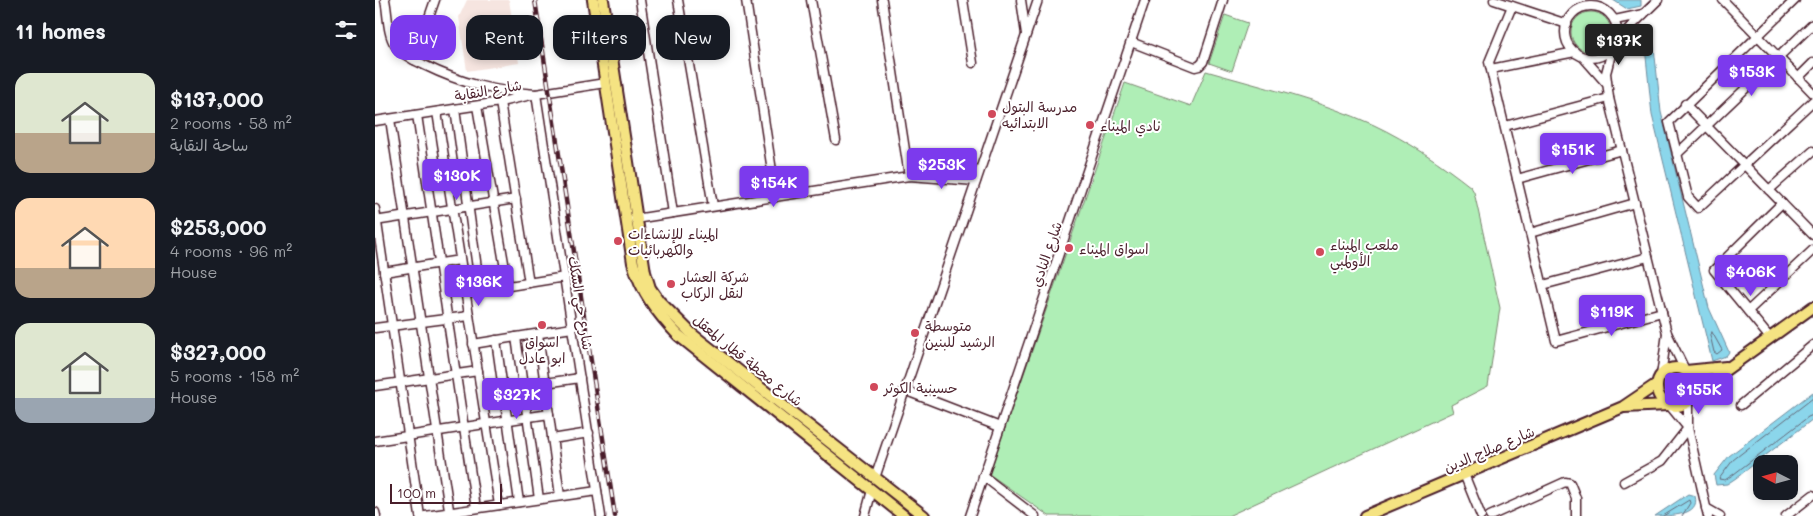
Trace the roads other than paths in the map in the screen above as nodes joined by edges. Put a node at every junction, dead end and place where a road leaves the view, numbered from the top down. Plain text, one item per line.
1 (385, 0) edge
2 (435, 0) edge
3 (593, 0) edge
4 (603, 0) edge
5 (640, 0) edge
6 (678, 0) edge
7 (746, 0) edge
8 (811, 0) edge
9 (882, 0) edge
10 (963, 0) edge
11 (1021, 0) edge
12 (1038, 0) edge
13 (1145, 0) edge
14 (1223, 0) edge
15 (1494, 0) edge
16 (1658, 0) edge
17 (1723, 0) edge
18 (1795, 0) edge
19 (1582, 4) edge
20 (1512, 6) junction
21 (1645, 13) junction
22 (430, 15) edge
23 (1615, 20) junction
24 (1567, 24) junction
25 (1813, 24) edge
26 (390, 26) edge
27 (1758, 35) junction
28 (1026, 36) junction
29 (1131, 42) junction
30 (1615, 44) junction
31 (1578, 54) junction
32 (1779, 56) junction
33 (414, 60) edge
34 (973, 63) dead end
35 (1813, 63) edge
36 (1491, 69) junction
37 (1798, 78) junction
38 (1606, 82) junction
39 (605, 83) junction
40 (1813, 93) edge
41 (535, 94) junction
42 (1609, 98) junction
43 (1813, 101) edge
44 (500, 102) junction
45 (1685, 104) junction
46 (477, 106) junction
47 (455, 109) junction
48 (437, 112) junction
49 (417, 115) junction
50 (390, 119) junction
51 (375, 121) edge
52 (1505, 126) junction
53 (1706, 126) junction
54 (835, 140) dead end
55 (1622, 150) junction
56 (1813, 151) edge
57 (1677, 154) junction
58 (1744, 165) junction
59 (909, 176) junction
60 (1517, 179) junction
61 (976, 181) junction
62 (1769, 190) junction
63 (776, 197) junction
64 (516, 199) junction
65 (494, 202) junction
66 (1635, 203) junction
67 (1782, 203) junction
68 (469, 206) junction
69 (713, 206) junction
70 (375, 209) edge
71 (452, 209) junction
72 (431, 212) junction
73 (673, 213) junction
74 (405, 216) junction
75 (635, 218) junction
76 (376, 221) edge
77 (1813, 222) edge
78 (1806, 228) junction
79 (1530, 233) junction
80 (1813, 235) edge
81 (1813, 250) edge
82 (1648, 257) junction
83 (460, 260) junction
84 (439, 264) junction
85 (413, 267) junction
86 (384, 272) junction
87 (565, 277) junction
88 (529, 283) junction
89 (1543, 285) junction
90 (508, 286) junction
91 (480, 290) junction
92 (465, 293) junction
93 (1813, 307) edge
94 (1748, 311) junction
95 (1662, 312) junction
96 (469, 316) junction
97 (448, 319) junction
98 (421, 322) junction
99 (392, 326) junction
100 (375, 328) edge
101 (573, 328) junction
102 (1667, 333) junction
103 (538, 334) junction
104 (517, 337) junction
105 (1770, 338) junction
106 (496, 340) junction
107 (473, 344) junction
108 (1813, 345) edge
109 (1736, 364) junction
110 (478, 371) junction
111 (1686, 371) junction
112 (456, 374) junction
113 (429, 378) junction
114 (580, 378) junction
115 (1659, 380) junction
116 (400, 383) junction
117 (545, 383) junction
118 (375, 386) edge
119 (904, 390) junction
120 (1695, 392) junction
121 (1688, 403) junction
122 (1669, 405) junction
123 (1741, 405) dead end
124 (1623, 407) junction
125 (549, 414) junction
126 (528, 417) junction
127 (507, 420) junction
128 (486, 424) junction
129 (464, 427) junction
130 (1000, 427) junction
131 (1688, 428) junction
132 (437, 431) junction
133 (589, 432) junction
134 (408, 435) junction
135 (552, 438) junction
136 (375, 441) edge
137 (1464, 474) junction
138 (983, 476) junction
139 (875, 478) junction
140 (1624, 482) dead end
141 (597, 490) junction
142 (872, 490) junction
143 (1813, 495) edge
144 (560, 496) junction
145 (539, 499) junction
146 (519, 502) junction
147 (499, 505) junction
148 (476, 508) junction
149 (1707, 512) edge
150 (450, 514) edge
151 (420, 516) edge
152 (425, 516) edge
153 (601, 516) edge
154 (865, 516) edge
155 (905, 516) edge
156 (924, 516) edge
157 (970, 516) edge
158 (1035, 516) edge
159 (1365, 516) edge
160 (1481, 516) edge
161 (1490, 516) edge
162 (1576, 516) edge
163 (1719, 516) edge
164 (1786, 516) edge

1 - 26 street
2 - 22 street
3 - 39 main road, شارع محطة قطار المعقل
4 - 75 main road, شارع محطة قطار المعقل
5 - 73 street
6 - 69 street
7 - 63 street
8 - 54 street
9 - 59 street
10 - 34 street
11 - 28 street
12 - 28 street
13 - 29 street, شارع النادي
14 - 29 street
15 - 20 street
16 - 21 street
17 - 27 street
18 - 27 street
19 - 23 street
19 - 24 street
20 - 24 street
20 - 36 street
21 - 23 street
21 - 30 street
23 - 30 street
24 - 31 street
25 - 32 street
27 - 32 street
27 - 45 street
28 - 61 street
29 - 130 street, شارع النادي
30 - 31 street
30 - 38 street
31 - 36 street
31 - 38 street
32 - 37 street
32 - 53 street
33 - 41 street
35 - 37 street
36 - 52 street
37 - 40 street
38 - 42 street
39 - 41 street, شارع النقابة
39 - 142 main road, شارع محطة قطار المعقل
41 - 44 street, شارع النقابة
41 - 87 street, شارع حي السكك
42 - 52 street
42 - 55 street
43 - 58 street
44 - 46 street, شارع النقابة
44 - 64 street
45 - 53 street
45 - 57 street
46 - 47 street, شارع النقابة
46 - 65 street
47 - 48 street, شارع النقابة
47 - 68 street
48 - 49 street, شارع النقابة
48 - 71 street
49 - 50 street, شارع النقابة
49 - 72 street
50 - 51 street, شارع النقابة
50 - 74 street
52 - 60 street
53 - 57 street
53 - 58 street
55 - 60 street
55 - 66 street
56 - 62 street
57 - 58 street
58 - 62 street
59 - 61 street
59 - 63 street
60 - 79 street
61 - 119 street
62 - 67 street
63 - 69 street
64 - 65 street
64 - 88 street
65 - 68 street
65 - 90 street
66 - 79 street
66 - 82 street
67 - 78 street
67 - 94 street
68 - 71 street
68 - 91 street
69 - 73 street
70 - 76 street
71 - 72 street
71 - 83 street
72 - 74 street
72 - 84 street
73 - 75 street
74 - 76 street
74 - 85 street
75 - 139 main road, شارع محطة قطار المعقل
76 - 86 street
77 - 78 street
78 - 80 street
79 - 89 street
81 - 94 street
82 - 89 street
82 - 95 street
83 - 84 street
83 - 92 street
84 - 85 street
84 - 97 street
85 - 86 street
85 - 98 street
86 - 99 street
87 - 88 street
87 - 101 street, شارع حي السكك
88 - 90 street
89 - 95 street
90 - 91 street
91 - 92 street
92 - 96 street
93 - 105 main road
94 - 105 street
95 - 102 street
96 - 97 street
96 - 107 street
97 - 98 street
97 - 112 street
98 - 99 street
98 - 113 street
99 - 100 street
99 - 116 street
101 - 103 street
101 - 114 street, شارع حي السكك
102 - 111 street
102 - 115 street
103 - 104 street
103 - 117 street
104 - 106 street
104 - 126 street
105 - 109 main road
106 - 107 street
106 - 127 street
107 - 110 street
108 - 123 street
109 - 111 main road
109 - 120 main road
110 - 112 street
110 - 128 street
111 - 115 main road
111 - 120 main road
112 - 113 street
112 - 129 street
113 - 116 street
113 - 132 street
114 - 117 street
114 - 133 street, شارع حي السكك
115 - 122 main road
115 - 124 main road, شارع صلاح الدين
116 - 118 street
116 - 134 street
117 - 125 street
119 - 130 street
119 - 139 street
120 - 121 main road
121 - 122 main road
121 - 131 street
122 - 124 main road, شارع صلاح الدين
122 - 131 street
124 - 137 main road, شارع صلاح الدين
125 - 126 street
125 - 135 street
126 - 127 street
126 - 145 street
127 - 128 street
127 - 146 street
128 - 129 street
128 - 147 street
129 - 132 street
129 - 148 street
130 - 138 street, شارع النادي
131 - 140 street
131 - 149 street
132 - 134 street
132 - 150 street
133 - 135 street
133 - 141 street, شارع حي السكك
134 - 136 street
134 - 151 street
135 - 144 street
137 - 159 main road, شارع صلاح الدين
137 - 160 street
138 - 157 street, شارع النادي
138 - 158 street
139 - 156 main road, شارع محطة قطار المعقل
141 - 144 street
141 - 153 street, شارع حي السكك
142 - 154 street
142 - 155 main road, شارع محطة قطار المعقل
143 - 164 street
144 - 145 street
145 - 146 street
146 - 147 street
147 - 148 street
148 - 150 street
149 - 163 street
150 - 152 street
161 - 162 street

